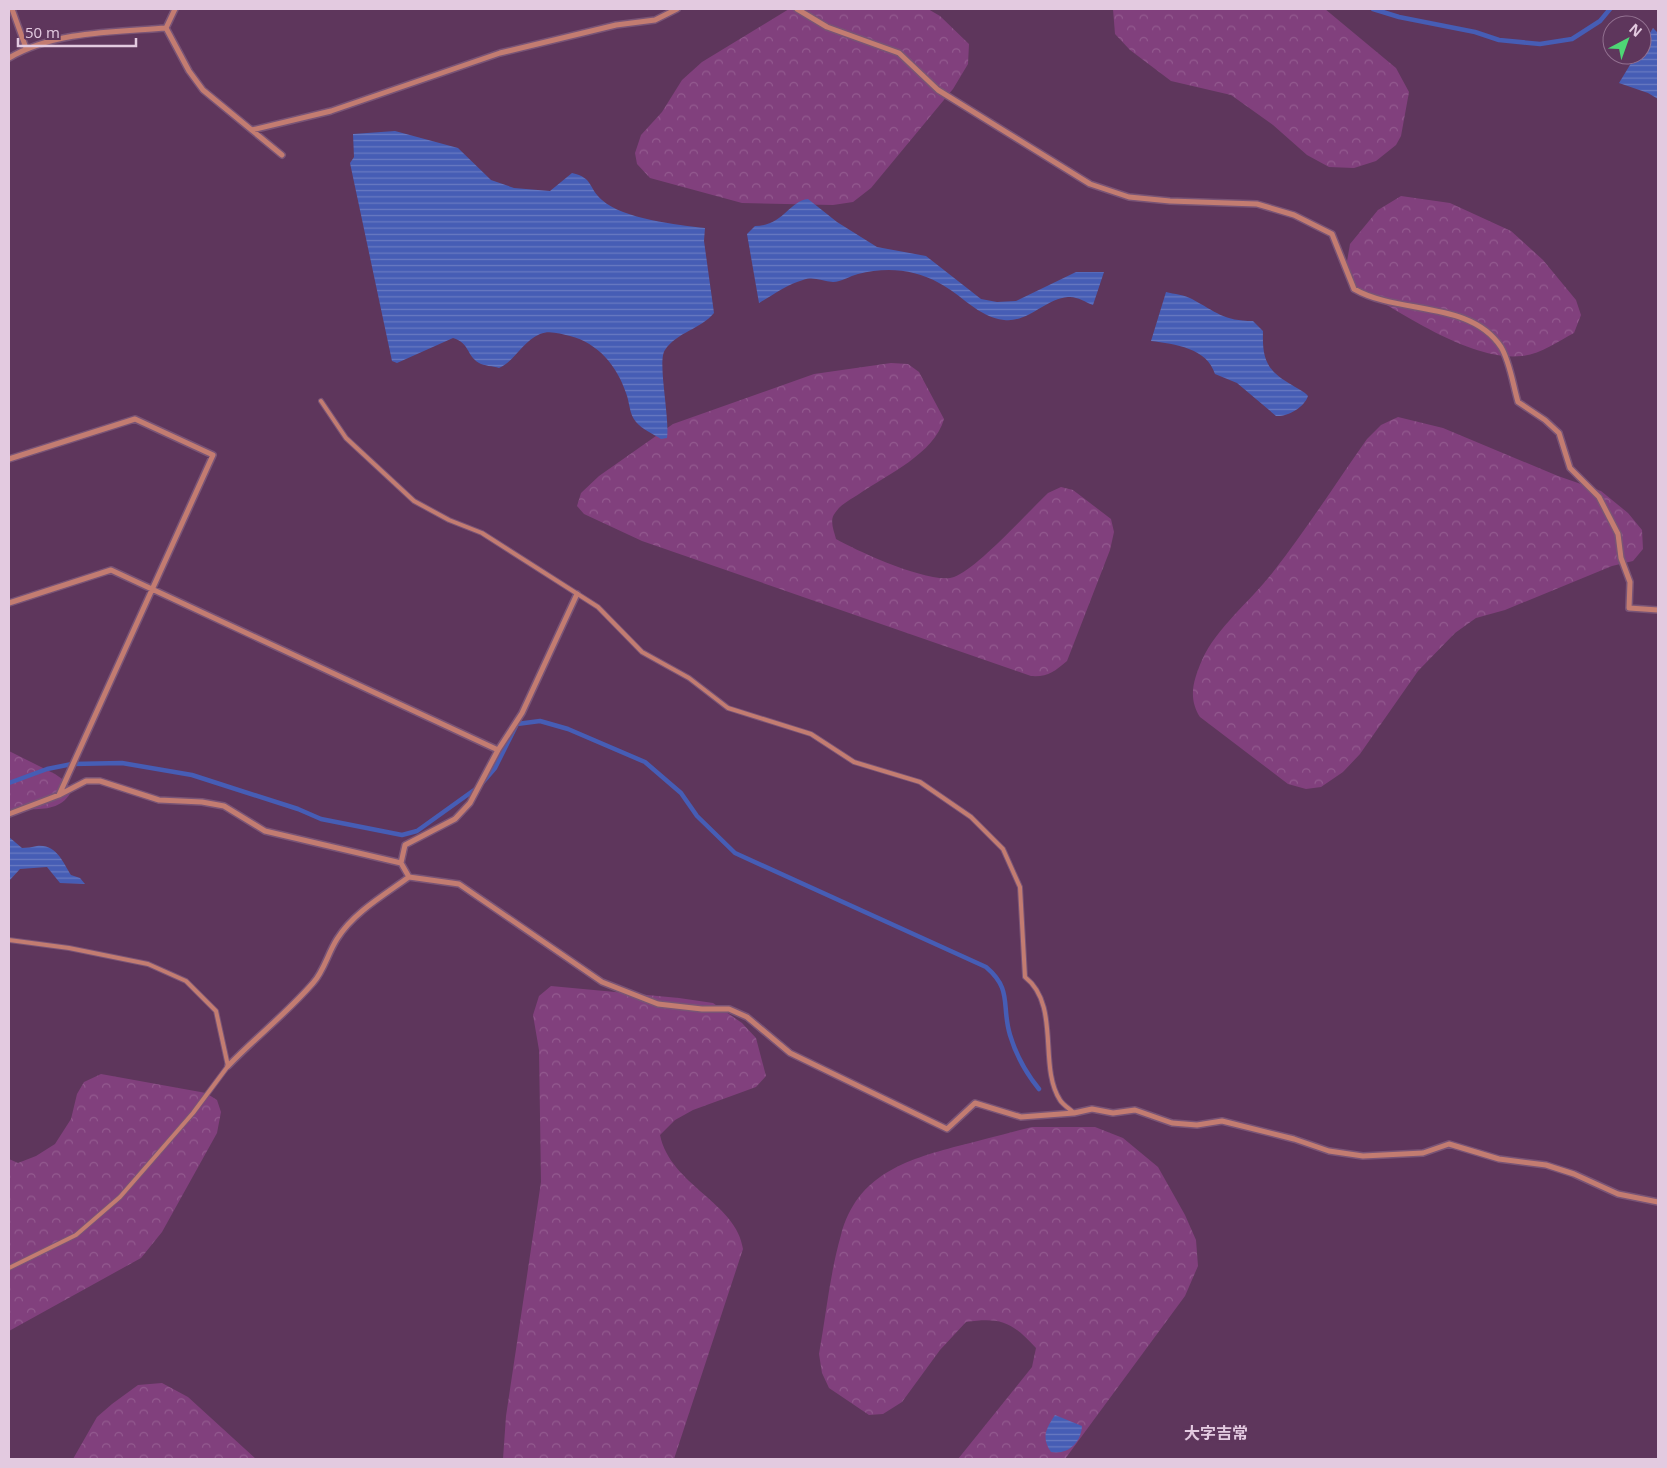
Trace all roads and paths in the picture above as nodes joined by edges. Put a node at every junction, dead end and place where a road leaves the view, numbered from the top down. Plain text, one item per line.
1 (12, 9) edge
2 (175, 9) edge
3 (677, 9) edge
4 (797, 9) edge
5 (166, 28) junction
6 (26, 48) junction
7 (9, 58) edge
8 (252, 130) junction
9 (282, 155) dead end
10 (321, 401) dead end
11 (9, 460) edge
12 (152, 588) junction
13 (577, 594) junction
14 (9, 603) edge
15 (1658, 610) edge
16 (498, 750) junction
17 (59, 794) junction
18 (9, 814) edge
19 (400, 863) junction
20 (409, 877) junction
21 (9, 940) edge
22 (228, 1066) junction
23 (1074, 1113) junction
24 (1658, 1202) edge
25 (9, 1268) edge

1 - 6 street
2 - 5 street
3 - 8 street
4 - 15 street
5 - 6 street
5 - 8 street
6 - 7 street
8 - 9 street
10 - 13 lane
11 - 12 street
12 - 14 street
12 - 16 street
12 - 17 street
13 - 16 street
13 - 23 lane
16 - 19 street
17 - 18 street
17 - 19 street
19 - 20 street
20 - 22 street
20 - 23 street
21 - 22 lane
22 - 25 lane
23 - 24 street

